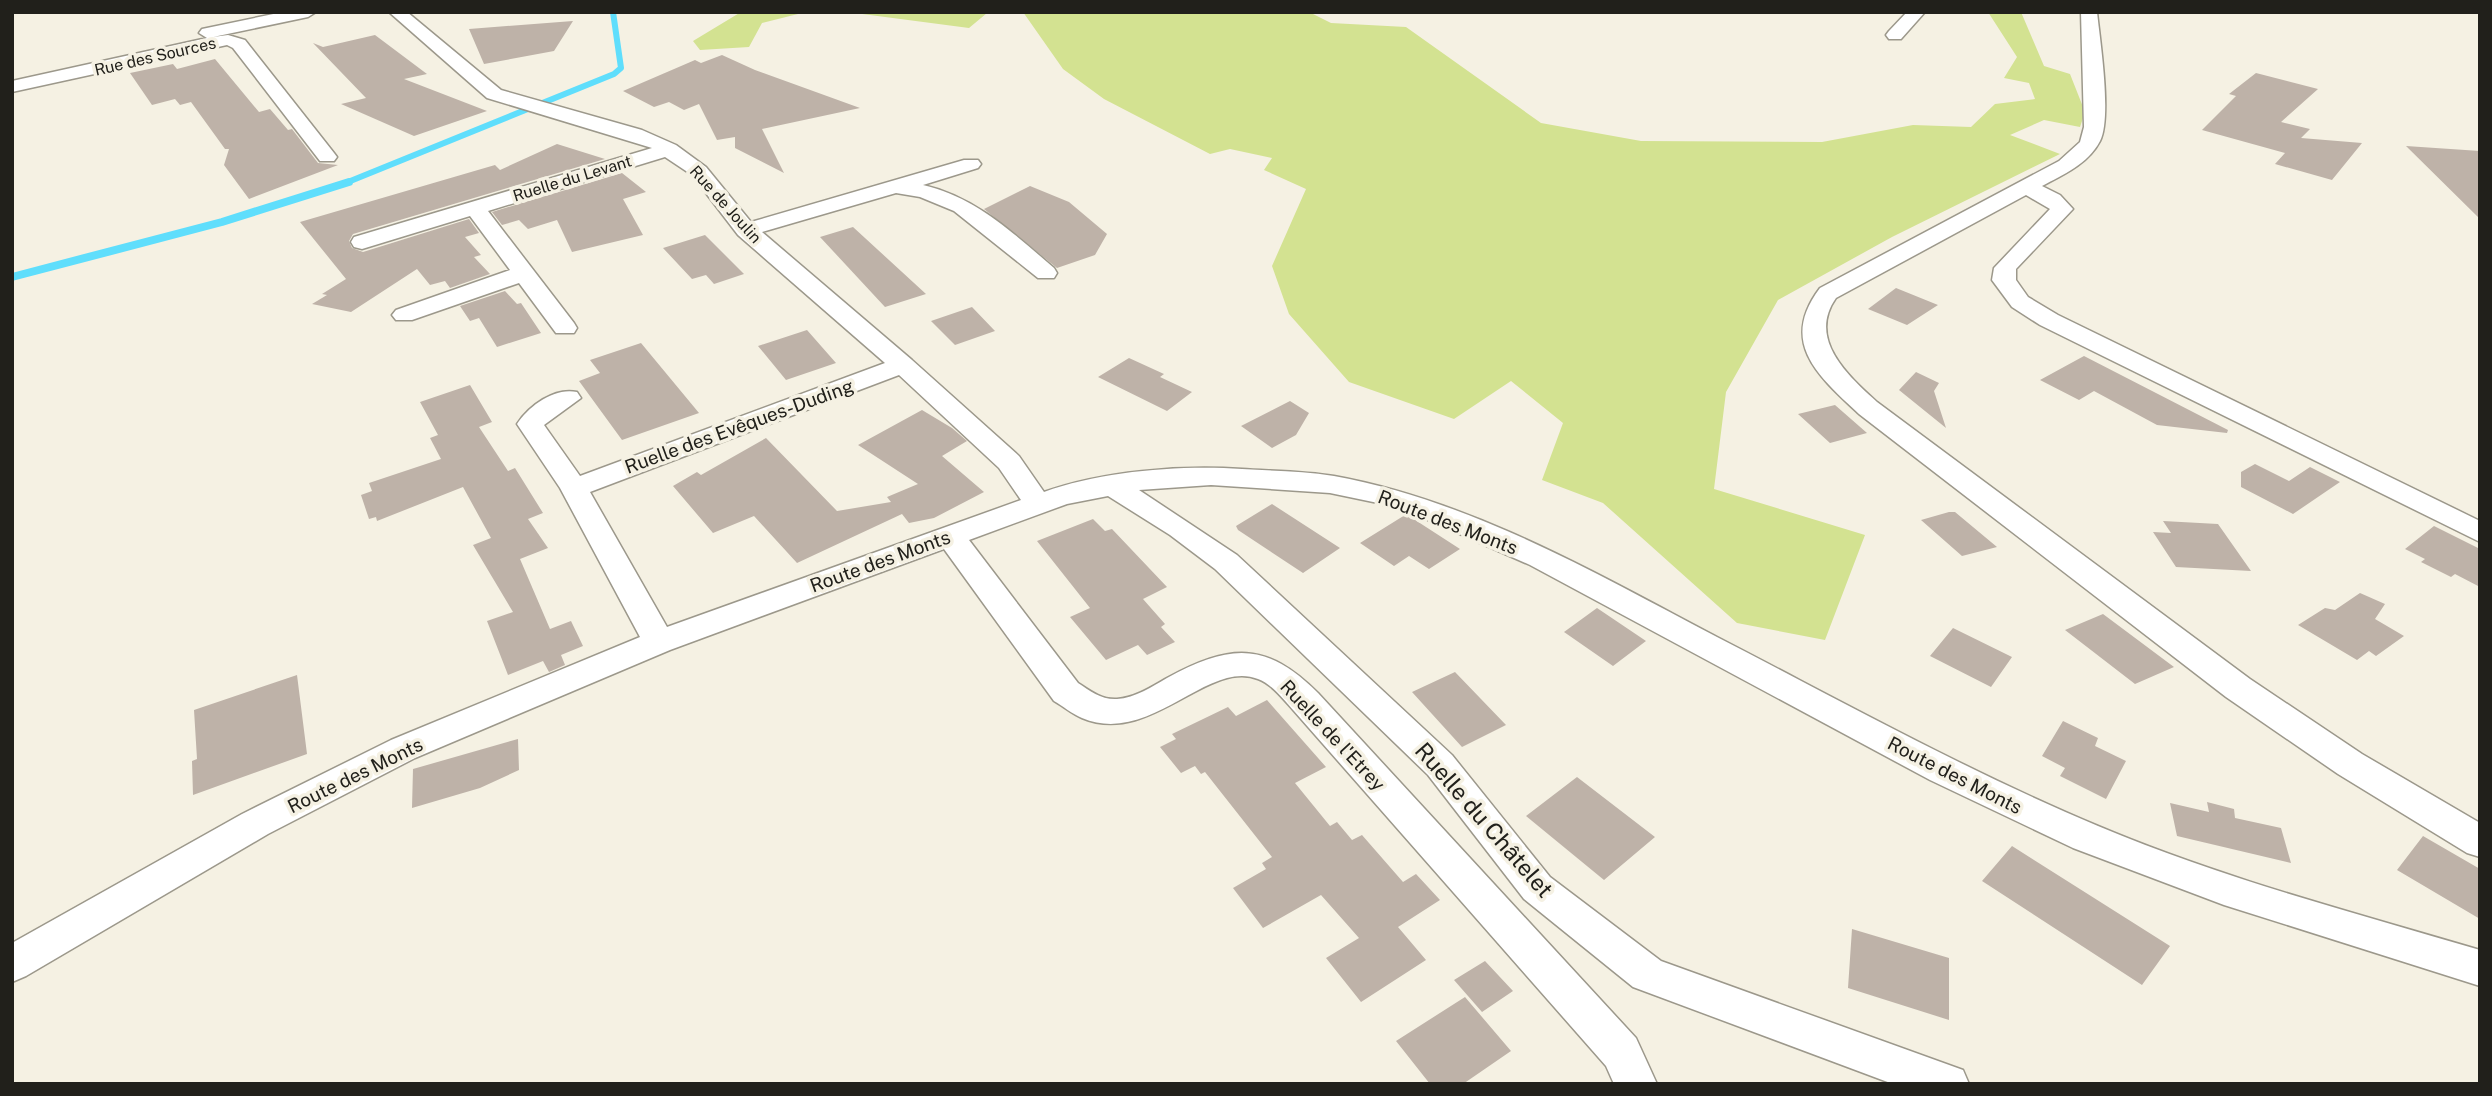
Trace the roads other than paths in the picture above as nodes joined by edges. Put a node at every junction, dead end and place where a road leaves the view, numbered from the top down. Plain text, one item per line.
1 (308, 12) edge
2 (397, 12) edge
3 (1917, 12) edge
4 (2089, 12) edge
5 (1895, 35) dead end
6 (12, 74) edge
7 (12, 87) edge
8 (669, 149) junction
9 (327, 157) dead end
10 (971, 164) dead end
11 (891, 187) junction
12 (2025, 187) junction
13 (474, 208) junction
14 (747, 230) junction
15 (362, 242) dead end
16 (524, 273) junction
17 (1046, 273) dead end
18 (404, 315) dead end
19 (565, 328) dead end
20 (903, 365) junction
21 (568, 398) dead end
22 (1111, 485) junction
23 (574, 488) junction
24 (1037, 503) junction
25 (2480, 533) edge
26 (950, 536) junction
27 (659, 642) junction
28 (2480, 842) edge
29 (12, 964) edge
30 (2480, 968) edge
31 (1636, 1084) edge
32 (1948, 1084) edge

1 - 6 street
2 - 8 street, Rue de Joulin
3 - 5 street
4 - 12 street
7 - 9 street, Rue des Sources
8 - 13 street, Ruelle du Levant
8 - 14 street, Rue de Joulin
10 - 11 street
11 - 14 street
11 - 17 street
12 - 25 street
12 - 28 street
13 - 15 street, Ruelle du Levant
13 - 16 street
14 - 20 street, Rue de Joulin
16 - 18 street
16 - 19 street
20 - 23 street, Ruelle des Evêques-Duding
20 - 24 street, Rue de Joulin
21 - 23 street
22 - 24 street, Route des Monts
22 - 30 street, Route des Monts
22 - 32 street, Ruelle du Châtelet
23 - 27 street
24 - 26 street, Route des Monts
26 - 27 street, Route des Monts
26 - 31 street, Ruelle de l'Etrey
27 - 29 street, Route des Monts

